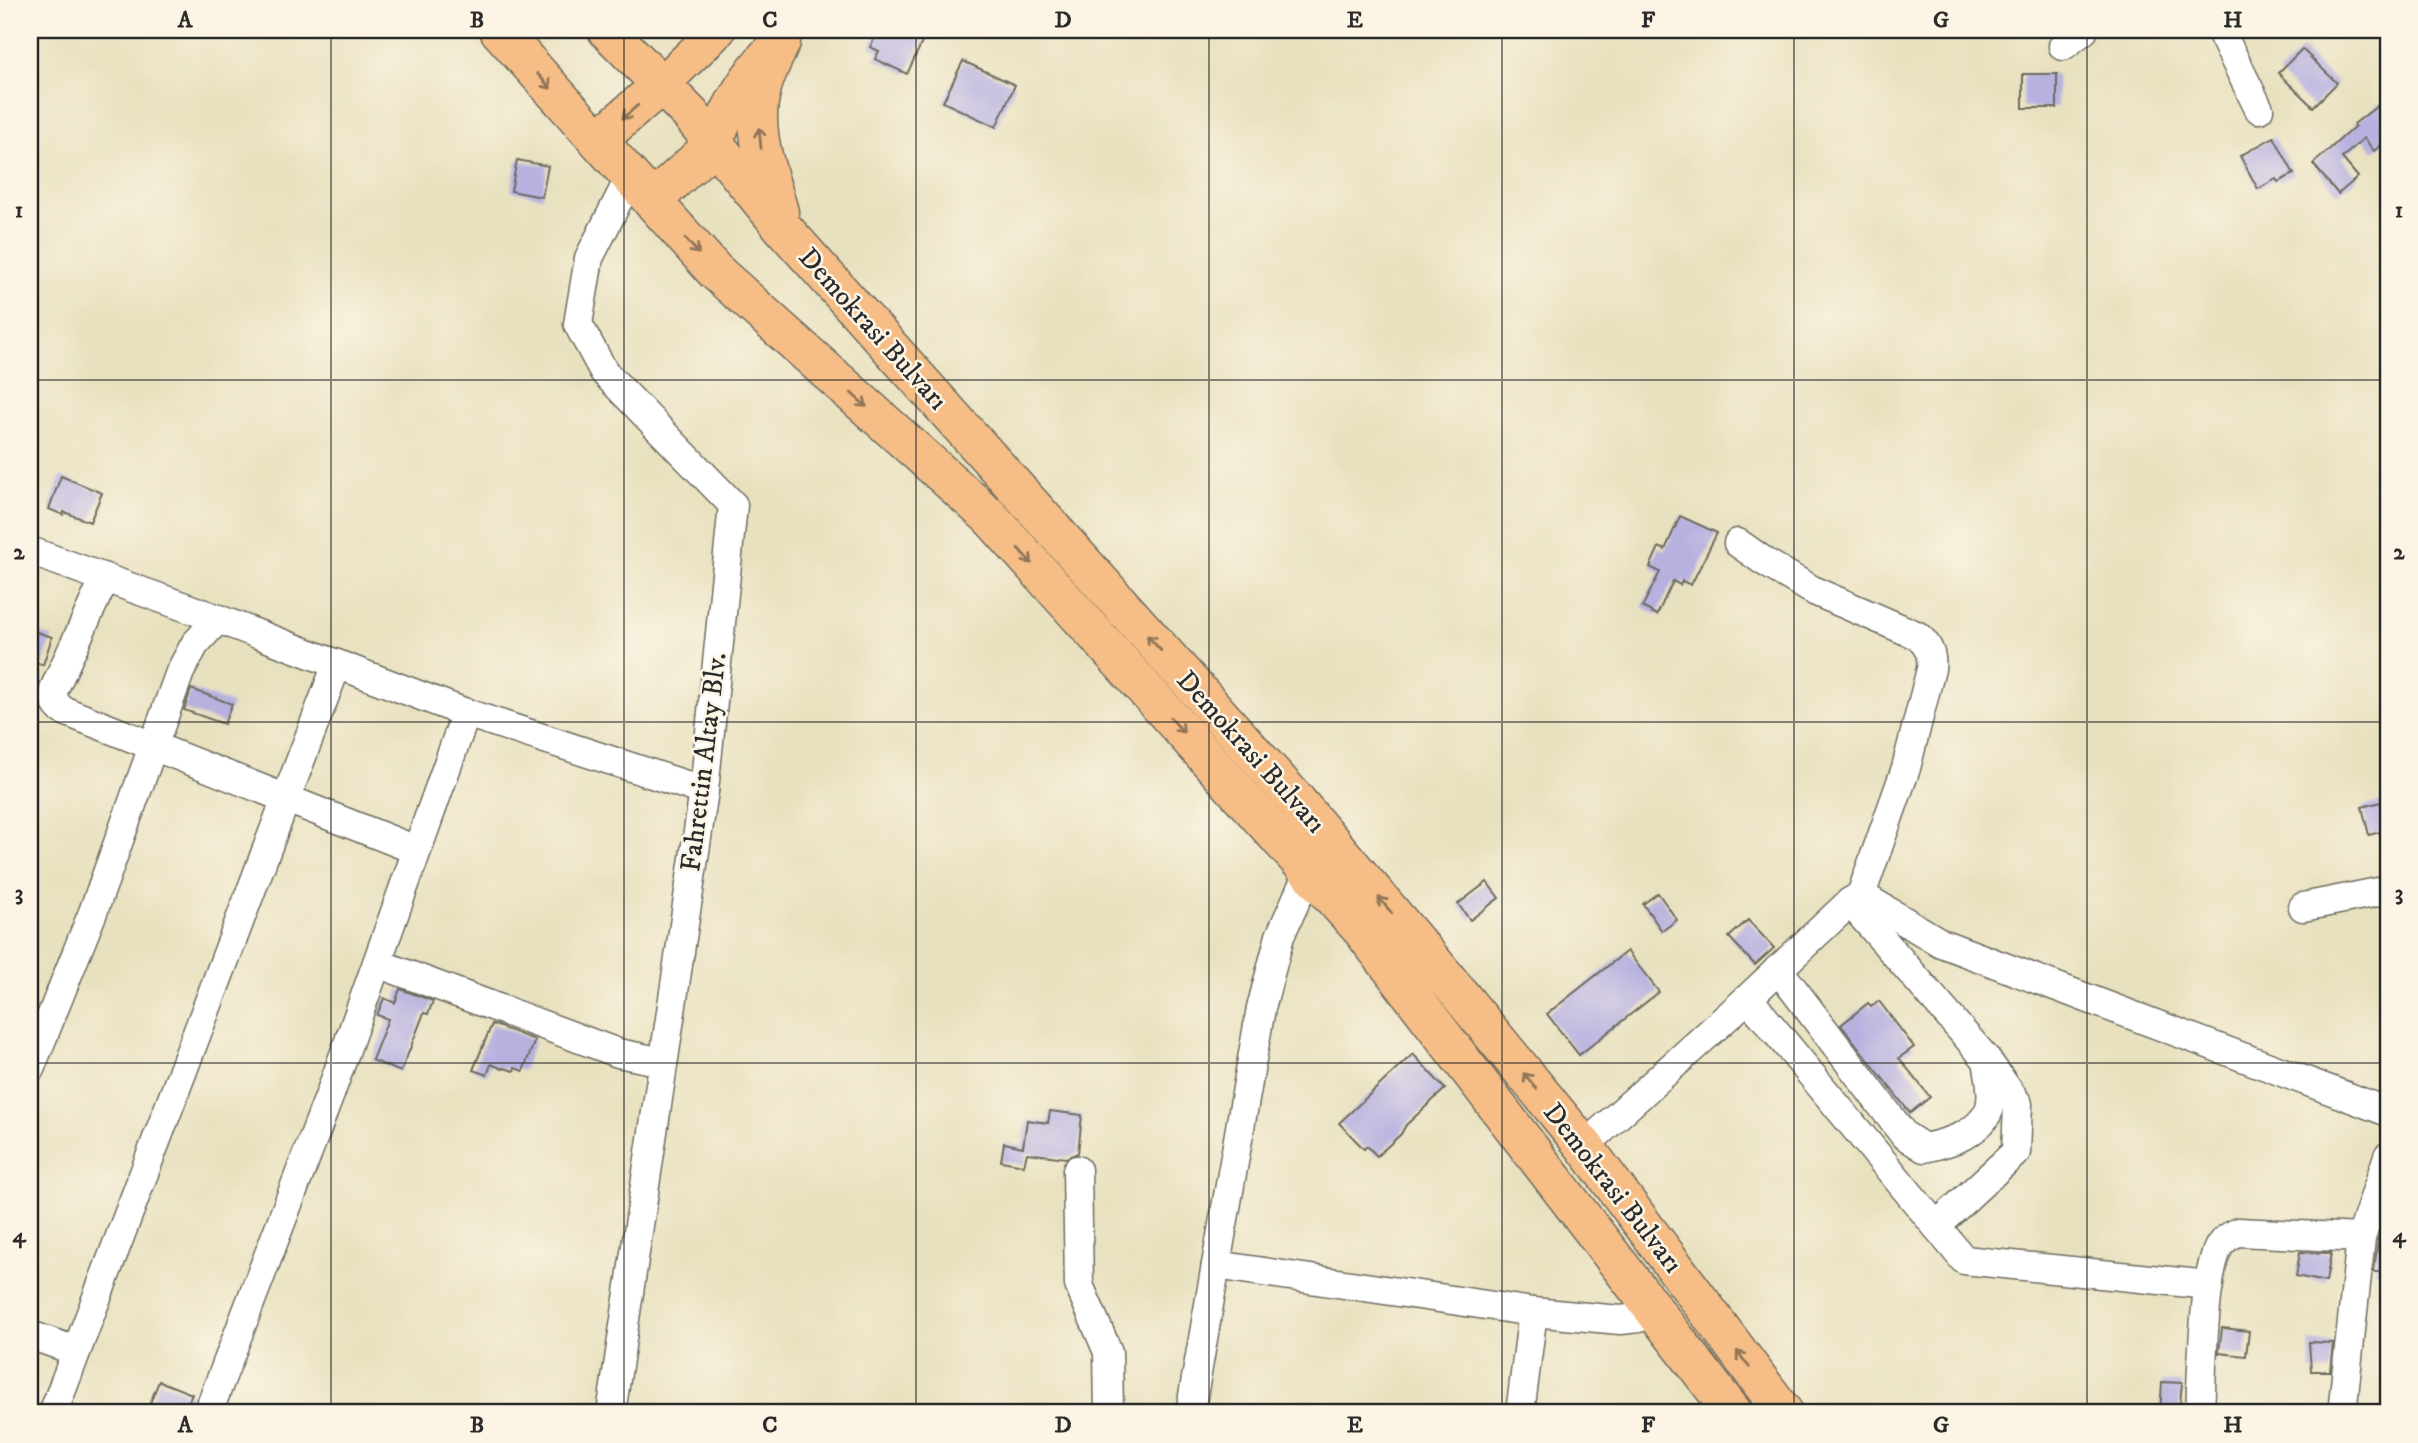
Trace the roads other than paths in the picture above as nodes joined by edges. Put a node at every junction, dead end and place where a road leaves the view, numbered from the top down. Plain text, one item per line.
1 (499, 30) edge
2 (607, 30) edge
3 (718, 30) edge
4 (2220, 30) edge
5 (788, 36) edge
6 (662, 84) junction
7 (2259, 109) dead end
8 (598, 140) junction
9 (715, 143) junction
10 (641, 189) junction
11 (783, 228) junction
12 (1738, 543) dead end
13 (30, 551) edge
14 (104, 578) junction
15 (218, 619) junction
16 (337, 664) junction
17 (466, 713) junction
18 (152, 745) junction
19 (704, 791) junction
20 (287, 799) junction
21 (415, 850) junction
22 (1309, 871) junction
23 (2388, 890) edge
24 (1855, 899) junction
25 (2303, 907) dead end
26 (377, 964) junction
27 (1778, 969) junction
28 (1748, 998) junction
29 (1987, 1060) junction
30 (663, 1062) junction
31 (30, 1069) edge
32 (2388, 1112) edge
33 (1584, 1146) junction
34 (2388, 1156) edge
35 (1077, 1170) dead end
36 (1936, 1226) junction
37 (2361, 1238) junction
38 (1216, 1265) junction
39 (2209, 1285) junction
40 (1533, 1312) junction
41 (1655, 1312) junction
42 (30, 1335) edge
43 (76, 1351) junction
44 (52, 1413) edge
45 (208, 1413) edge
46 (611, 1413) edge
47 (1109, 1413) edge
48 (1190, 1413) edge
49 (1520, 1413) edge
50 (1733, 1413) edge
51 (1784, 1413) edge
52 (2200, 1413) edge
53 (2342, 1413) edge

1 -> 8 highway, Demokrasi Bulvarı
2 - 6 highway, Demokrasi Bulvarı
3 - 6 main road
4 - 7 street
5 - 9 main road
11 -> 5 highway
6 -> 8 highway
6 - 9 highway, Demokrasi Bulvarı
8 - 10 highway, Demokrasi Bulvarı
9 - 10 highway
9 - 11 highway, Demokrasi Bulvarı
10 - 19 street, Fahrettin Altay Blv.
10 -> 22 highway, Demokrasi Bulvarı
33 -> 11 highway, Demokrasi Bulvarı
12 - 24 street
13 - 14 street
14 - 15 street
14 - 18 street
15 - 16 street
15 - 18 street
16 - 17 street
16 - 20 street
17 - 19 street
17 - 21 street
18 - 20 street
18 - 31 street
19 - 30 street, Fahrettin Altay Blv.
20 - 21 street
20 - 43 street
21 - 26 street
22 - 38 street
22 - 41 highway, Demokrasi Bulvarı
23 - 25 street
24 - 27 street
24 - 29 street
24 - 32 street
26 - 30 street
26 - 45 street
27 - 28 street
27 - 29 street
28 - 33 street
28 - 36 street
29 - 36 street
30 - 46 street, Fahrettin Altay Blv.
51 -> 33 highway, Demokrasi Bulvarı
34 - 37 street
35 - 47 street
36 - 39 street
37 - 39 street
37 - 53 street
38 - 40 street
38 - 48 street
39 - 52 street
40 - 41 street
40 - 49 street
41 - 50 highway, Demokrasi Bulvarı
42 - 43 street
43 - 44 street

